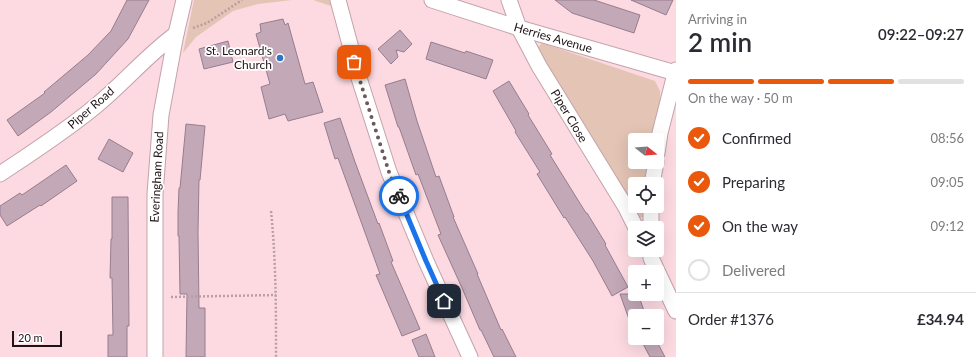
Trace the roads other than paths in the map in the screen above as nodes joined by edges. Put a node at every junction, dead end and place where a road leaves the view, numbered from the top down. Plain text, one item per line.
1 (184, 0) edge
2 (338, 0) edge
3 (432, 0) edge
4 (509, 0) edge
5 (519, 28) junction
6 (176, 34) junction
7 (676, 72) edge
8 (660, 133) edge
9 (0, 174) edge
10 (632, 221) edge
11 (651, 257) edge
12 (676, 311) edge
13 (155, 357) edge
14 (470, 357) edge

1 - 6 street, Everingham Road
2 - 14 street
3 - 5 street, Herries Avenue
4 - 5 street, Piper Close
5 - 7 street, Herries Avenue
5 - 10 street, Piper Close
6 - 9 street, Piper Road
6 - 13 street, Everingham Road
7 - 8 street
11 - 12 street

